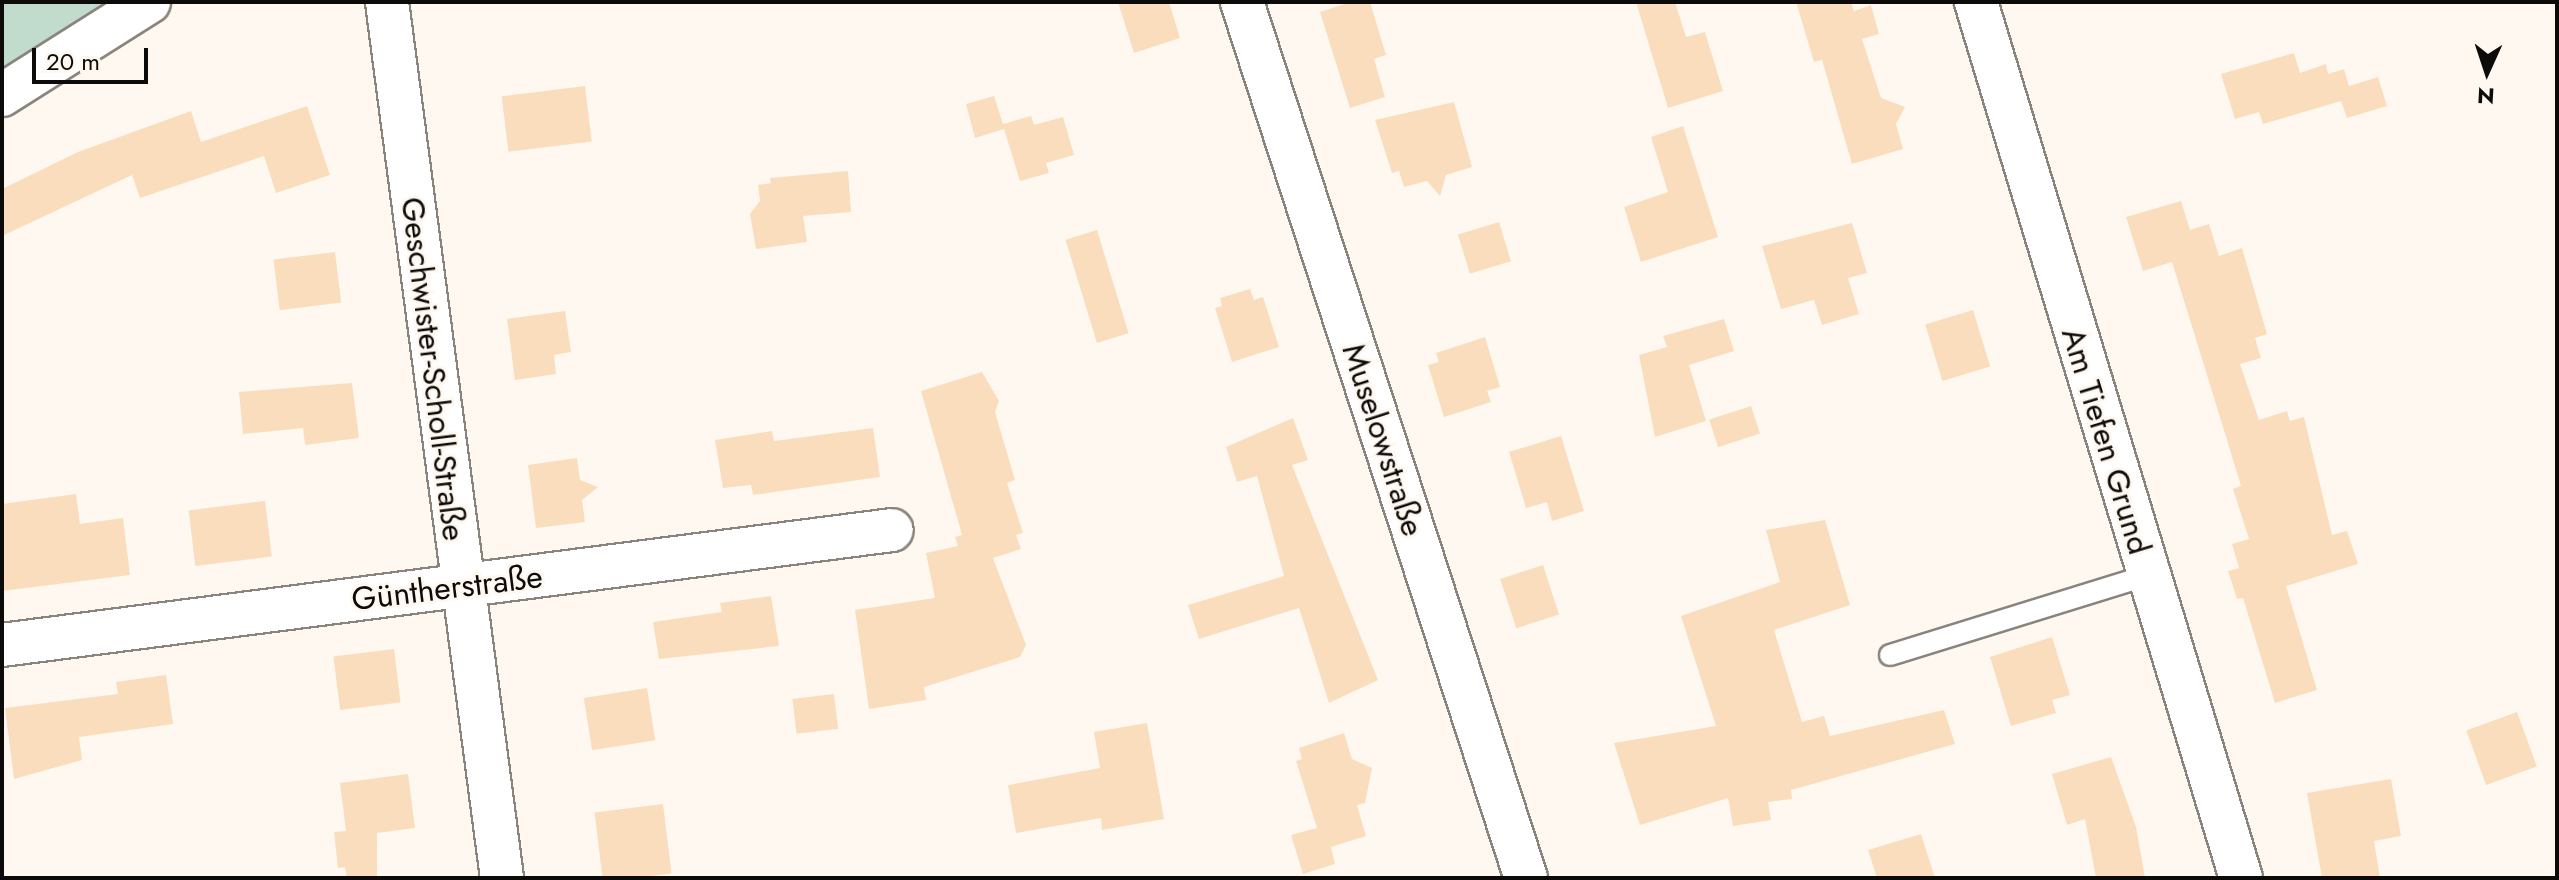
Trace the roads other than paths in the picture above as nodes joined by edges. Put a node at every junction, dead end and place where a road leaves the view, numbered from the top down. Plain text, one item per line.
1 (149, 2) edge
2 (387, 2) edge
3 (1242, 2) edge
4 (1976, 2) edge
5 (2, 95) edge
6 (892, 530) dead end
7 (2148, 575) junction
8 (461, 586) junction
9 (2, 645) edge
10 (1890, 655) dead end
11 (502, 878) edge
12 (1526, 878) edge
13 (2241, 878) edge

1 - 5 street
2 - 8 street, Geschwister-Scholl-Straße
3 - 12 street, Muselowstraße
4 - 7 street, Am Tiefen Grund
6 - 8 street, Güntherstraße
7 - 10 lane
7 - 13 street, Am Tiefen Grund
8 - 9 street, Güntherstraße
8 - 11 street, Geschwister-Scholl-Straße

